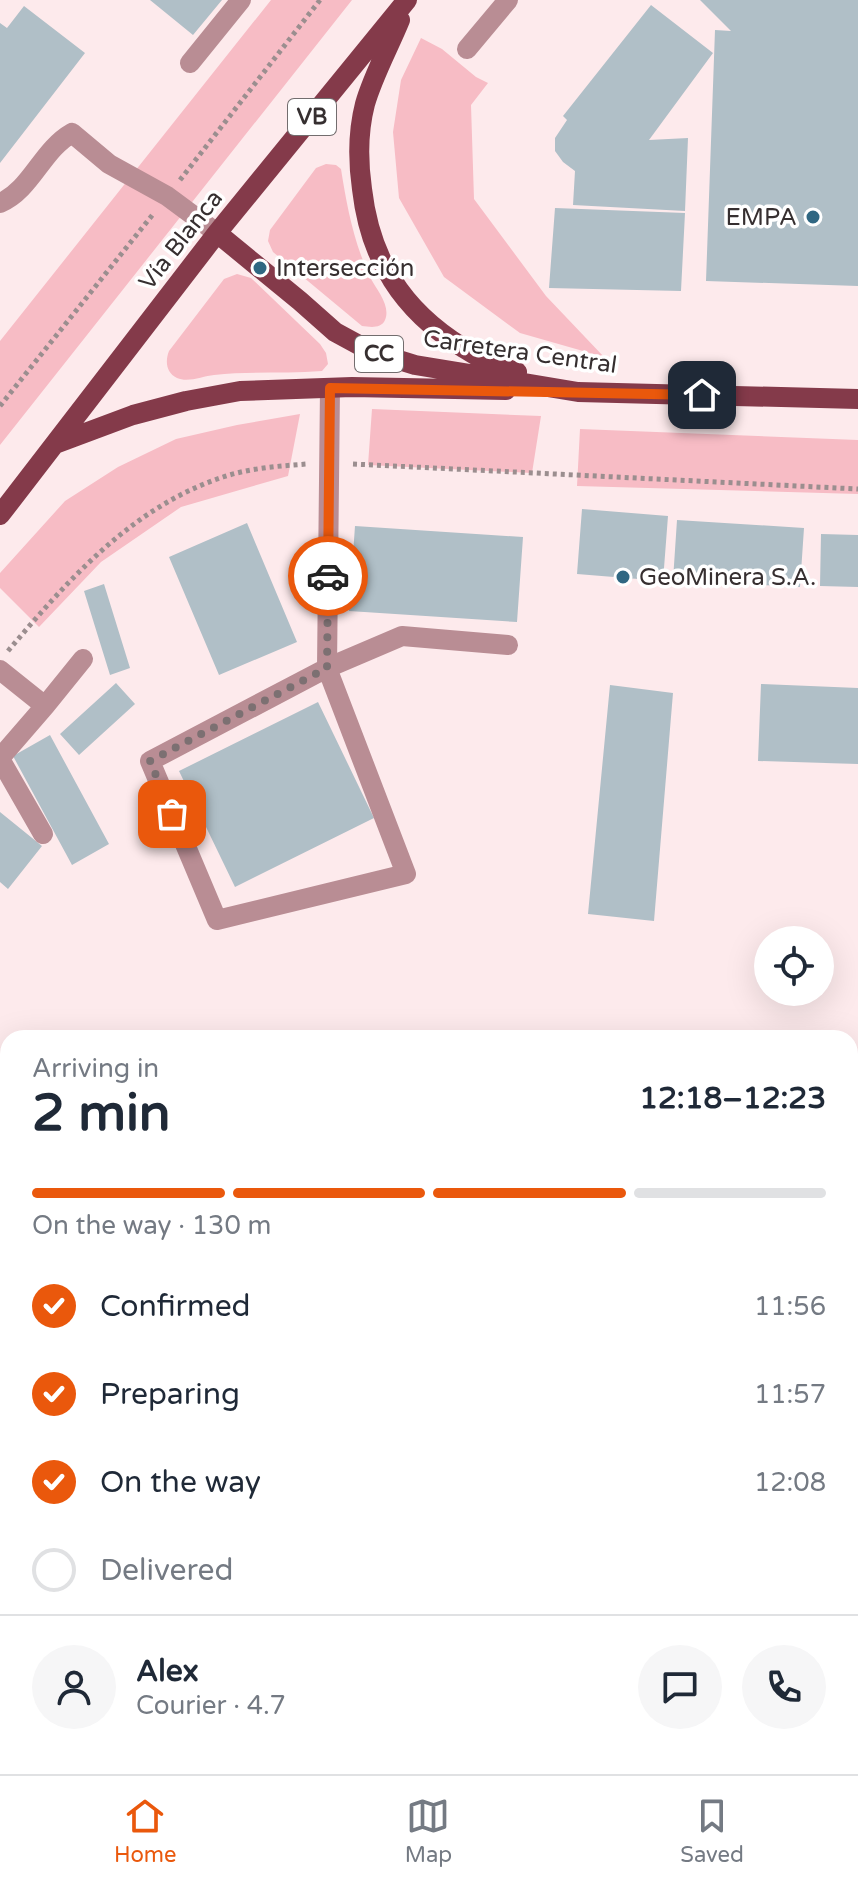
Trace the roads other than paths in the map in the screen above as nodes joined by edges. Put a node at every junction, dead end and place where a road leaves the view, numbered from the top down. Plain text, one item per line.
1 (241, 0) edge
2 (408, 0) edge
3 (508, 0) edge
4 (467, 49) dead end
5 (190, 63) dead end
6 (0, 203) edge
7 (217, 233) junction
8 (330, 388) junction
9 (578, 392) junction
10 (858, 399) edge
11 (57, 443) junction
12 (0, 515) edge
13 (508, 645) dead end
14 (83, 659) dead end
15 (327, 668) junction
16 (0, 670) edge
17 (45, 706) junction
18 (0, 758) edge
19 (43, 834) dead end

1 - 5 street
2 - 7 main road, Vía Blanca / VB
2 - 9 main road
3 - 4 street
6 - 7 street
7 - 9 main road, Carretera Central / CC
7 - 11 main road, Vía Blanca
8 - 9 main road, CC
8 - 11 main road, CC
8 - 15 street
9 - 10 main road, Carretera Central / CC
11 - 12 main road, Vía Blanca
13 - 15 street
14 - 17 street
15 - 15 street
16 - 17 street
17 - 18 street
18 - 19 street

